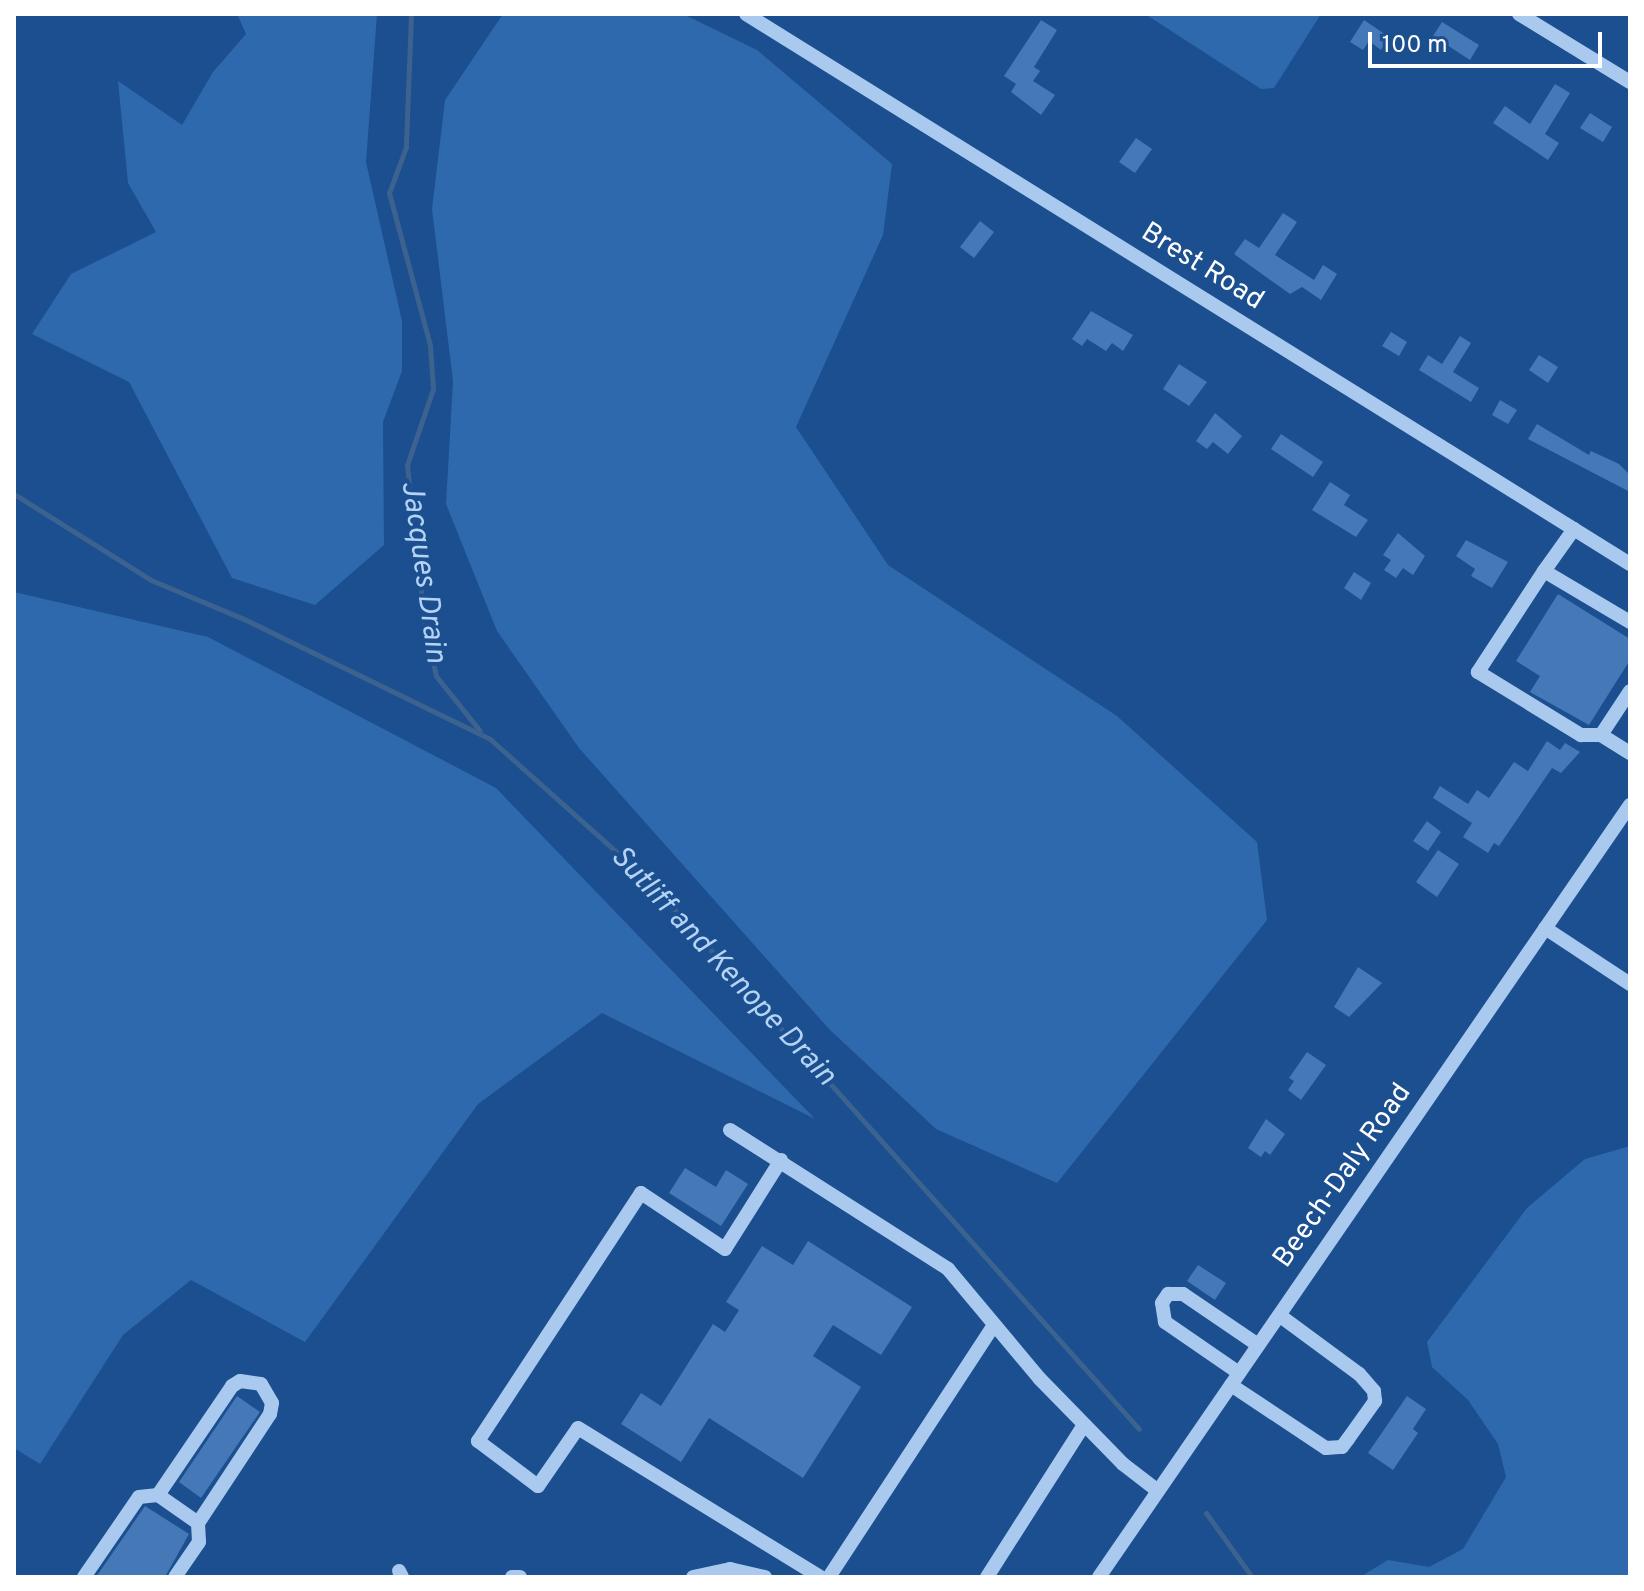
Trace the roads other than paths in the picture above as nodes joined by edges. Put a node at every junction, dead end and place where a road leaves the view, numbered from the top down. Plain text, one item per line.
1 (746, 14) edge
2 (1519, 14) edge
3 (1630, 82) edge
4 (1574, 529) junction
5 (1630, 564) edge
6 (1544, 571) junction
7 (1630, 622) edge
8 (1630, 691) edge
9 (1601, 735) junction
10 (1630, 753) edge
11 (1630, 805) edge
12 (1545, 928) junction
13 (1630, 984) edge
14 (730, 1130) dead end
15 (781, 1160) junction
16 (1279, 1315) junction
17 (993, 1326) junction
18 (1258, 1345) junction
19 (1235, 1379) junction
20 (1084, 1425) junction
21 (1158, 1491) junction
22 (158, 1495) junction
23 (198, 1523) junction
24 (84, 1577) edge
25 (175, 1577) edge
26 (512, 1577) edge
27 (520, 1577) edge
28 (693, 1577) edge
29 (765, 1577) edge
30 (820, 1577) edge
31 (829, 1577) edge
32 (987, 1577) edge
33 (1099, 1577) edge

1 - 4 street, Brest Road
2 - 3 street
4 - 5 street, Brest Road
4 - 6 street
6 - 7 street
6 - 9 street
8 - 9 street
9 - 10 street
11 - 12 street, Beech-Daly Road
12 - 13 street
12 - 16 street, Beech-Daly Road
14 - 15 street
15 - 17 street
15 - 30 street
16 - 18 street, Beech-Daly Road
16 - 19 street
17 - 20 street
17 - 31 street
18 - 19 street, Beech-Daly Road
18 - 19 street
19 - 21 street, Beech-Daly Road
20 - 21 street
20 - 32 street
21 - 33 street, Beech-Daly Road
22 - 23 street
22 - 23 street
22 - 24 street
23 - 25 street
26 - 27 street
28 - 29 street

